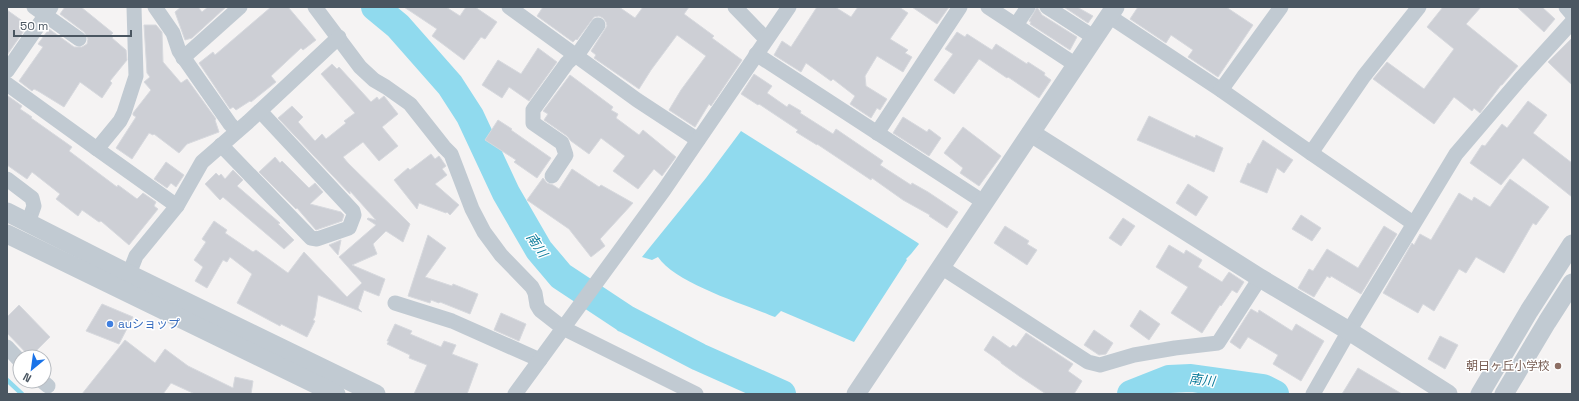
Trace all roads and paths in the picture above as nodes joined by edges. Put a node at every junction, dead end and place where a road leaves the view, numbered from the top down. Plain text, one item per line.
1 (134, 7) edge
2 (155, 7) edge
3 (240, 7) edge
4 (315, 7) edge
5 (735, 7) edge
6 (789, 7) edge
7 (960, 7) edge
8 (988, 7) edge
9 (1028, 7) edge
10 (1047, 7) edge
11 (1281, 7) edge
12 (1419, 7) edge
13 (1566, 7) edge
14 (517, 9) edge
15 (43, 10) edge
16 (1112, 12) edge
17 (1572, 14) edge
18 (1572, 22) edge
19 (598, 25) dead end
20 (1016, 25) junction
21 (339, 37) junction
22 (1095, 38) junction
23 (79, 39) dead end
24 (766, 39) junction
25 (756, 54) junction
26 (576, 55) junction
27 (183, 58) junction
28 (1076, 65) junction
29 (7, 71) edge
30 (7, 84) edge
31 (1221, 90) junction
32 (260, 111) junction
33 (237, 131) junction
34 (877, 133) junction
35 (1031, 133) junction
36 (698, 140) junction
37 (221, 145) junction
38 (97, 149) junction
39 (1311, 153) junction
40 (552, 176) dead end
41 (7, 179) edge
42 (985, 203) junction
43 (177, 206) junction
44 (7, 212) edge
45 (28, 223) junction
46 (1413, 223) junction
47 (7, 234) edge
48 (1572, 244) edge
49 (941, 266) junction
50 (128, 274) junction
51 (1260, 278) junction
52 (1572, 283) edge
53 (395, 303) dead end
54 (563, 328) junction
55 (1349, 331) junction
56 (540, 360) junction
57 (1315, 391) edge
58 (857, 392) edge
59 (336, 394) edge
60 (376, 394) edge
61 (515, 394) edge
62 (696, 394) edge
63 (1448, 394) edge
64 (1480, 394) edge
65 (1504, 394) edge

1 - 38 street
2 - 27 street
3 - 27 street
4 - 21 street
5 - 24 street
6 - 24 street
7 - 34 street
8 - 20 street
9 - 20 street
10 - 22 street
11 - 31 street
12 - 39 street
13 - 17 street
14 - 26 street
15 - 23 street
15 - 29 street
16 - 22 street
16 - 31 street
18 - 46 street
19 - 26 street
20 - 28 street
21 - 32 street
21 - 54 street
22 - 28 street
24 - 25 street
25 - 34 street
25 - 36 street
26 - 36 street
26 - 40 street
27 - 33 street
28 - 35 street
30 - 38 street
31 - 39 street
32 - 33 street
32 - 37 street
33 - 37 street
34 - 42 street
35 - 42 street
35 - 51 street
36 - 54 street
37 - 43 street
38 - 43 street
39 - 46 street
41 - 45 street
42 - 49 street
43 - 50 street
44 - 45 street
45 - 50 street
46 - 55 street
47 - 59 street
48 - 64 street
49 - 51 street
49 - 58 street
50 - 60 street
51 - 55 street
52 - 65 street
53 - 56 street
54 - 56 street
54 - 62 street
55 - 57 street
55 - 63 street
56 - 61 street

